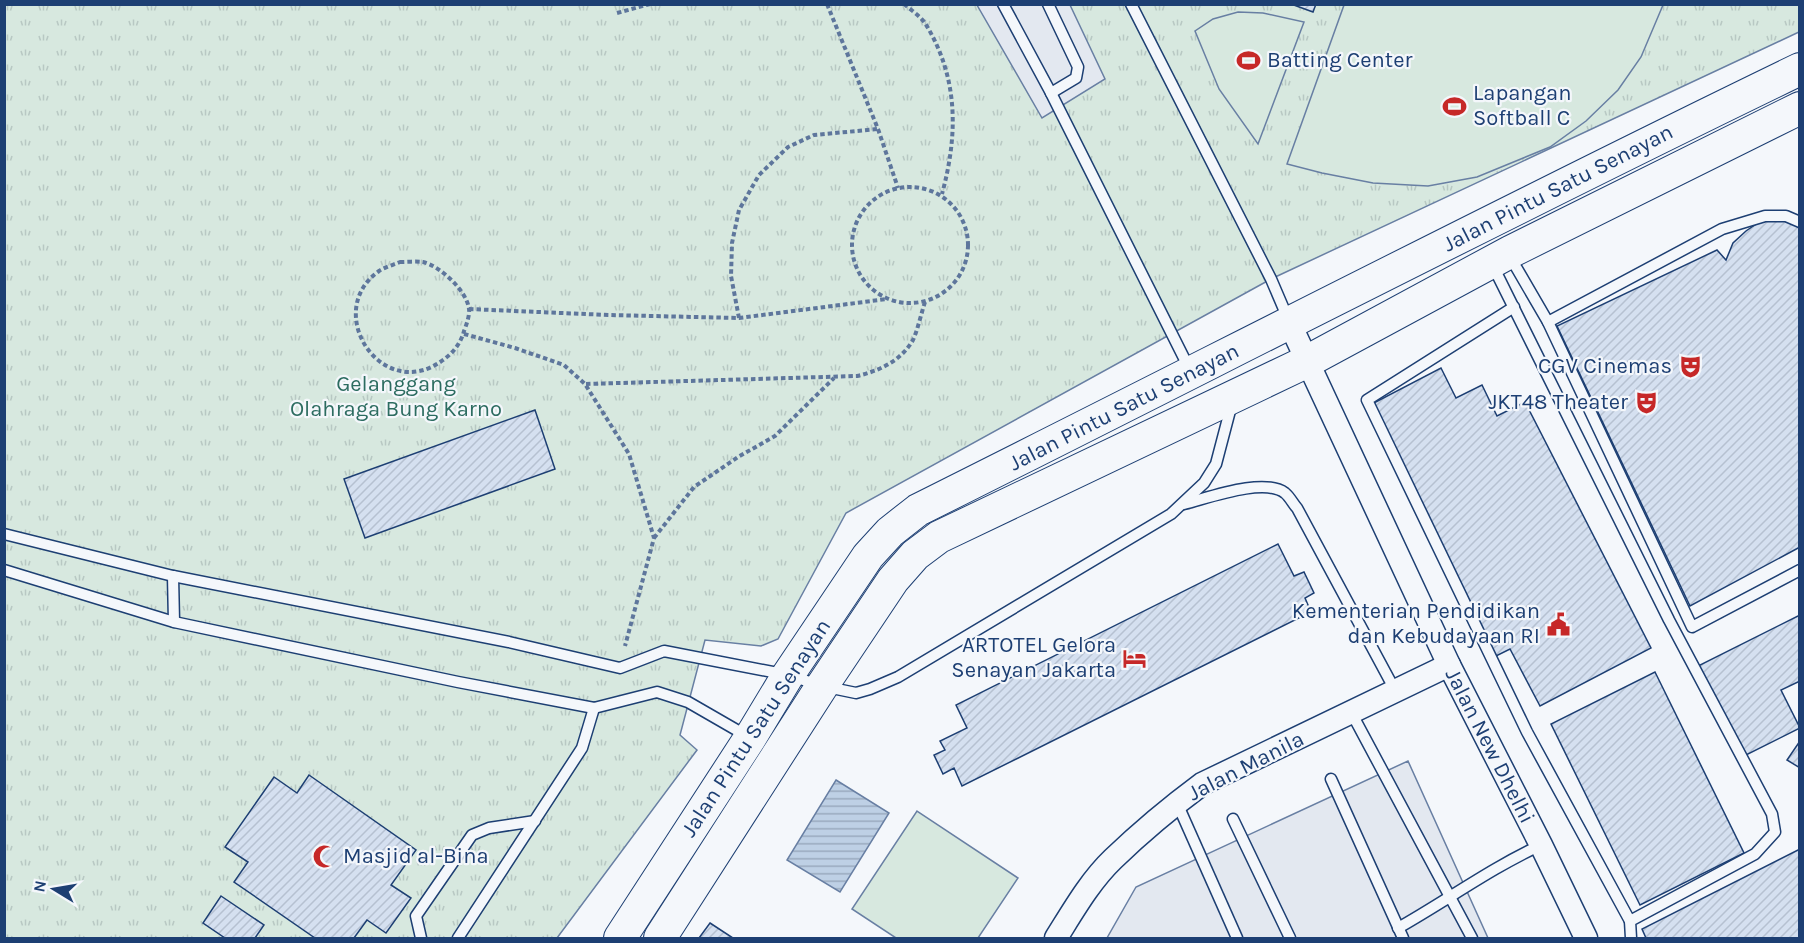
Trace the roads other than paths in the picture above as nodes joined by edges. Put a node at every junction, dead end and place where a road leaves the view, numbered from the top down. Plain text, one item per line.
1 (1003, 4) edge
2 (1048, 4) edge
3 (1131, 4) edge
4 (1800, 69) edge
5 (1051, 93) junction
6 (1738, 99) junction
7 (1800, 108) edge
8 (1753, 131) junction
9 (1493, 219) junction
10 (1800, 222) edge
11 (1500, 256) junction
12 (1514, 307) junction
13 (1548, 322) junction
14 (1290, 324) junction
15 (1308, 361) junction
16 (1192, 373) junction
17 (1234, 398) junction
18 (1181, 504) junction
19 (4, 534) edge
20 (4, 570) edge
21 (1800, 570) edge
22 (173, 576) junction
23 (174, 622) junction
24 (1449, 665) junction
25 (788, 675) junction
26 (822, 686) junction
27 (1396, 692) junction
28 (594, 708) junction
29 (1351, 712) junction
30 (764, 746) junction
31 (1331, 779) dead end
32 (1177, 803) junction
33 (1233, 819) dead end
34 (535, 821) junction
35 (1541, 844) junction
36 (1450, 898) junction
37 (1630, 921) junction
38 (1400, 933) edge
39 (421, 939) edge
40 (458, 939) edge
41 (620, 939) edge
42 (660, 939) edge
43 (1056, 939) edge
44 (1237, 939) edge
45 (1290, 939) edge
46 (1472, 939) edge
47 (1586, 939) edge
48 (1631, 939) edge

1 - 5 lane
2 - 5 lane
3 - 14 lane
4 - 6 main road, Jalan Pintu Satu Senayan
5 - 16 lane
6 - 8 main road
6 - 9 main road, Jalan Pintu Satu Senayan
7 - 8 main road, Jalan Pintu Satu Senayan
8 - 11 main road, Jalan Pintu Satu Senayan
9 - 11 main road
9 - 14 main road, Jalan Pintu Satu Senayan
10 - 13 lane
11 - 12 lane
11 - 13 lane
11 - 15 main road, Jalan Pintu Satu Senayan
12 - 37 lane
12 - 37 lane
13 - 21 lane
14 - 15 street, Jalan New Dhelhi
14 - 16 main road, Jalan Pintu Satu Senayan
15 - 17 main road, Jalan Pintu Satu Senayan
15 - 24 street, Jalan New Dhelhi
16 - 25 main road, Jalan Pintu Satu Senayan
17 - 18 lane
17 - 26 main road, Jalan Pintu Satu Senayan
18 - 26 lane
18 - 27 lane
19 - 22 lane
20 - 23 lane
22 - 23 lane
22 - 25 lane
23 - 28 lane
24 - 27 street, Jalan Manila
24 - 35 street, Jalan New Dhelhi
25 - 26 lane
25 - 30 main road, Jalan Pintu Satu Senayan
26 - 30 main road, Jalan Pintu Satu Senayan
27 - 29 street, Jalan Manila
28 - 30 lane
28 - 34 lane
29 - 32 street, Jalan Manila
29 - 36 lane
30 - 41 main road, Jalan Pintu Satu Senayan
30 - 42 main road, Jalan Pintu Satu Senayan
31 - 38 lane
32 - 43 street, Jalan Manila
32 - 44 lane
33 - 45 lane
34 - 39 lane
34 - 40 lane
35 - 36 lane
35 - 47 street, Jalan New Dhelhi
36 - 38 lane
36 - 46 lane
37 - 48 lane

